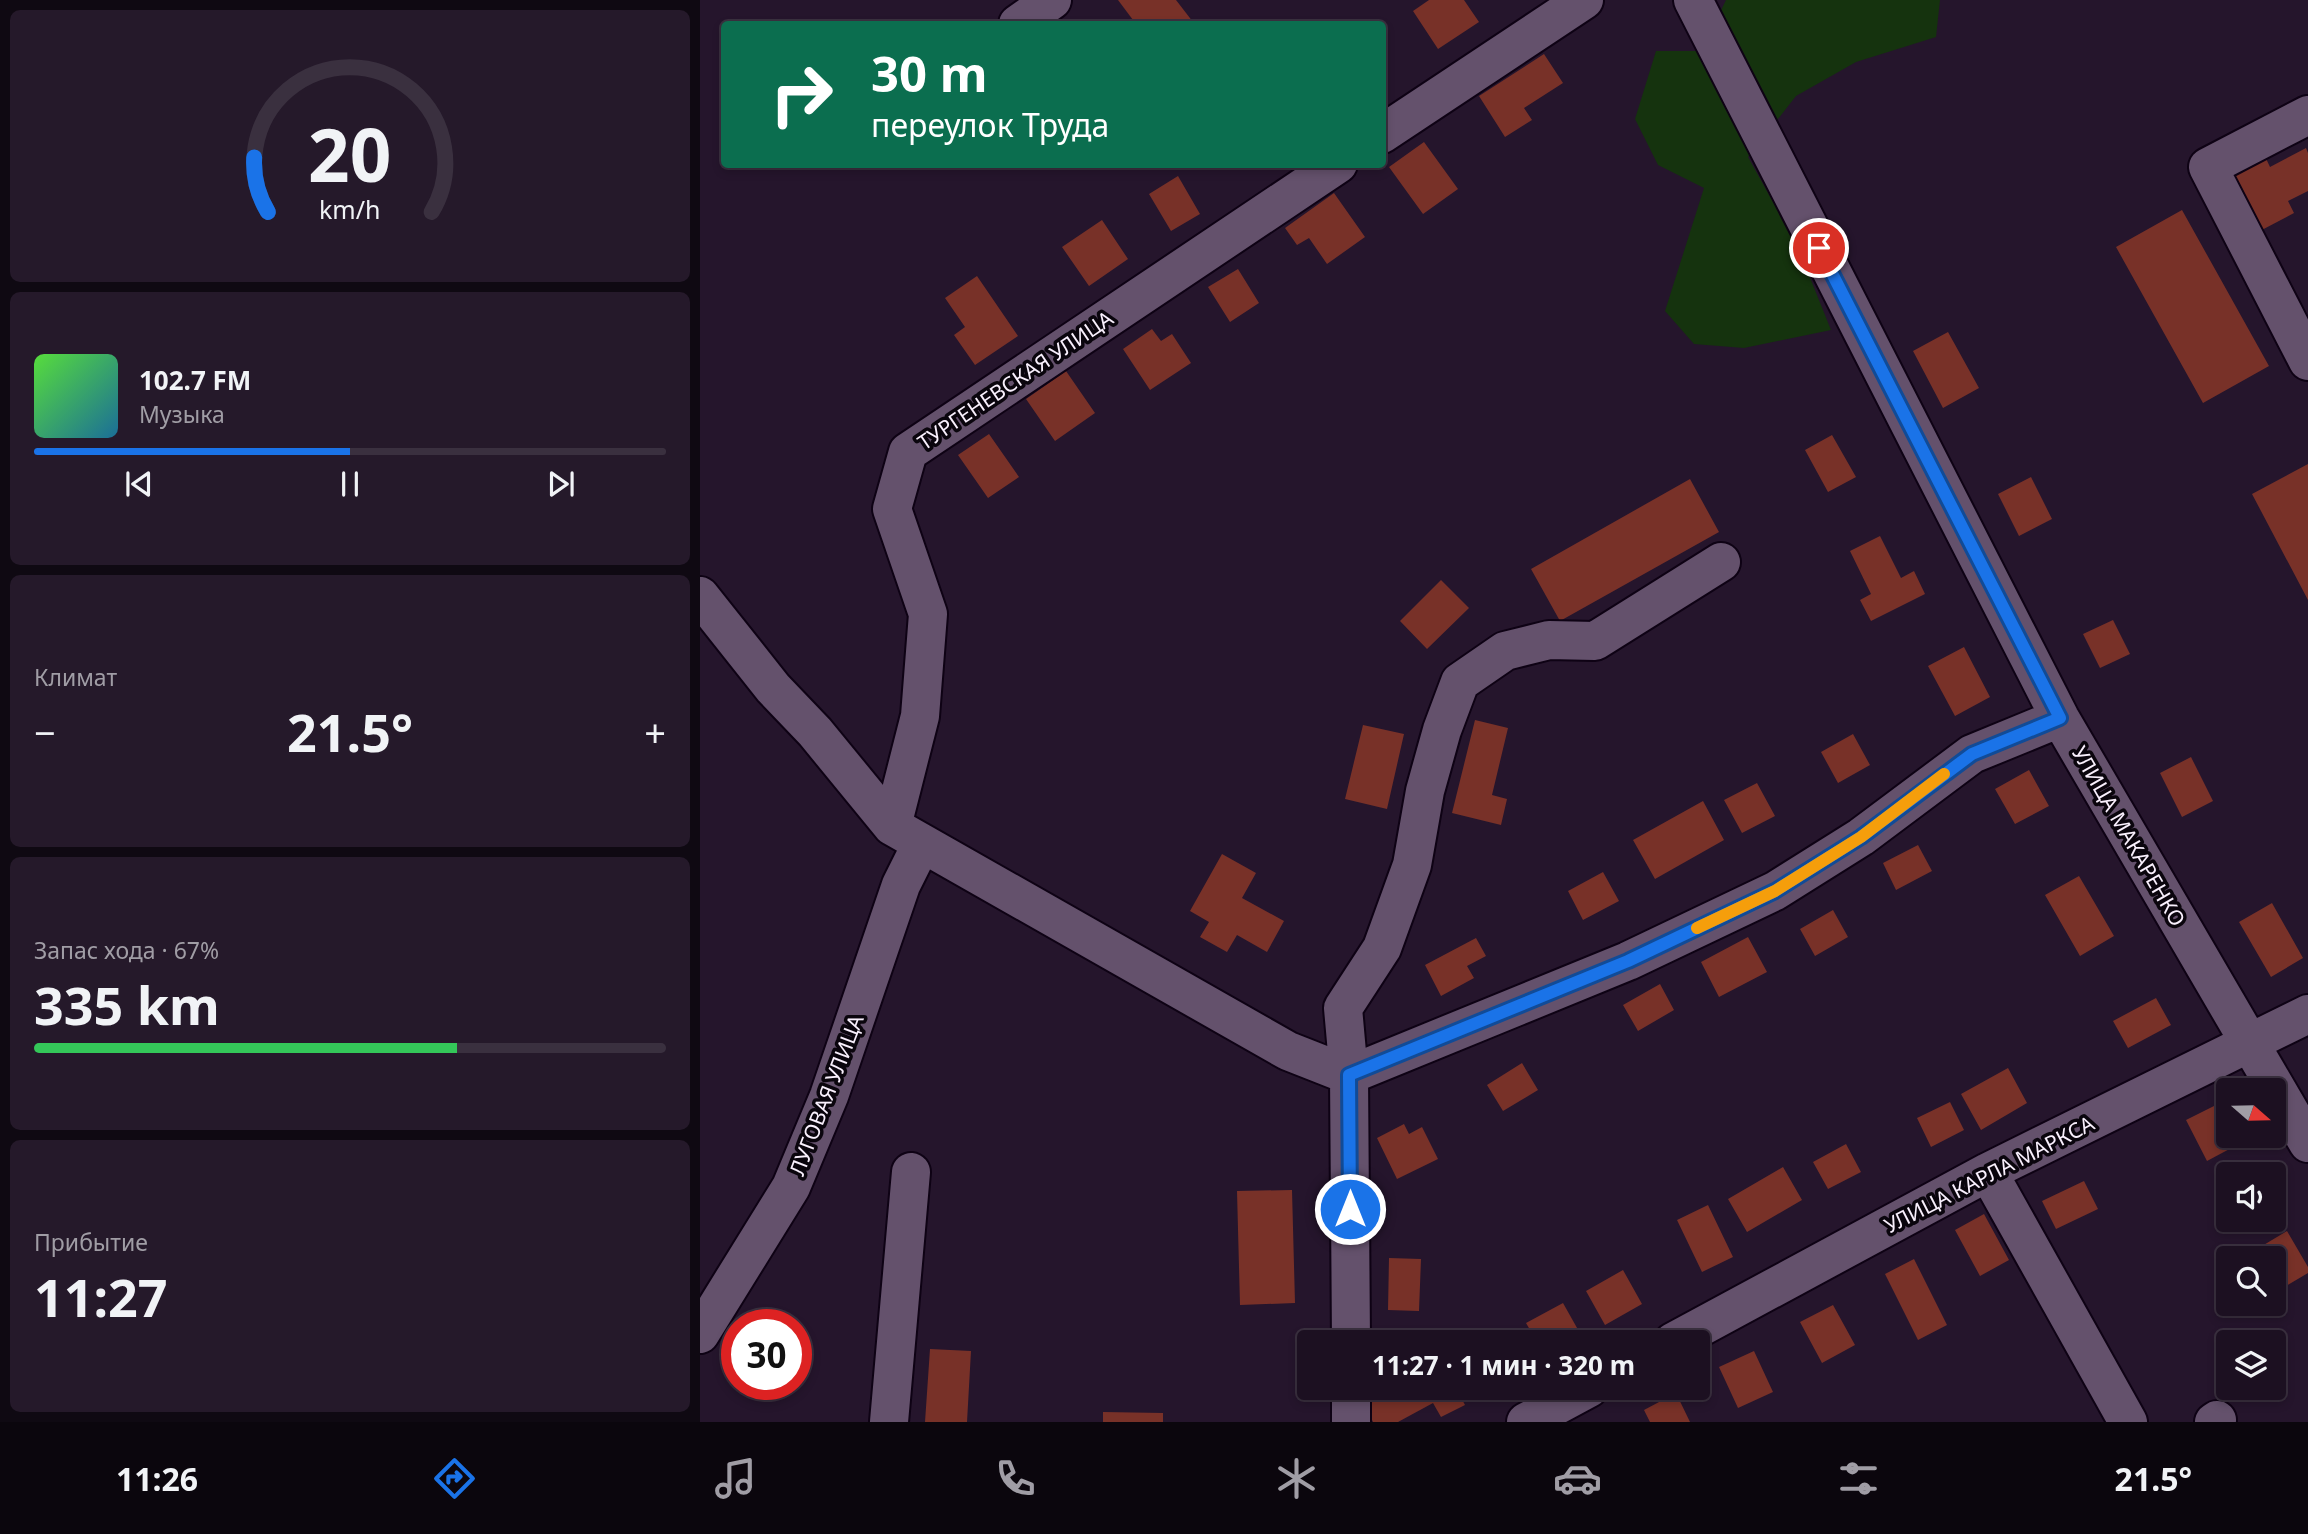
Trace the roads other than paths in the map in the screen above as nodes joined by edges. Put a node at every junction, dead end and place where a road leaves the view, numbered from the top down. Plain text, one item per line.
1 (1052, 0) edge
2 (1584, 0) edge
3 (1693, 0) edge
4 (1022, 21) edge
5 (2308, 115) edge
6 (1386, 131) edge
7 (1332, 168) edge
8 (2308, 361) edge
9 (1721, 562) dead end
10 (700, 596) edge
11 (2060, 718) junction
12 (907, 834) junction
13 (2308, 1014) edge
14 (2251, 1043) junction
15 (1349, 1075) junction
16 (2308, 1143) edge
17 (911, 1172) dead end
18 (1988, 1172) junction
19 (1351, 1330) edge
20 (1696, 1330) edge
21 (700, 1334) edge
22 (1351, 1400) edge
23 (1567, 1400) edge
24 (889, 1422) edge
25 (1351, 1422) edge
26 (1526, 1422) edge
27 (2128, 1422) edge

1 - 4 street
2 - 6 street
3 - 11 street, УЛИЦА МАКАРЕНКО
5 - 8 street
7 - 12 street, ТУРГЕНЕВСКАЯ УЛИЦА
9 - 15 street
10 - 12 street
11 - 14 street, УЛИЦА МАКАРЕНКО
11 - 15 street
12 - 15 street
12 - 21 street, ЛУГОВАЯ УЛИЦА
13 - 14 street, УЛИЦА КАРЛА МАРКСА
14 - 16 street, УЛИЦА МАКАРЕНКО
14 - 18 street, УЛИЦА КАРЛА МАРКСА
15 - 19 street
17 - 24 street
18 - 20 street, УЛИЦА КАРЛА МАРКСА
18 - 27 street
22 - 25 street
23 - 26 street

